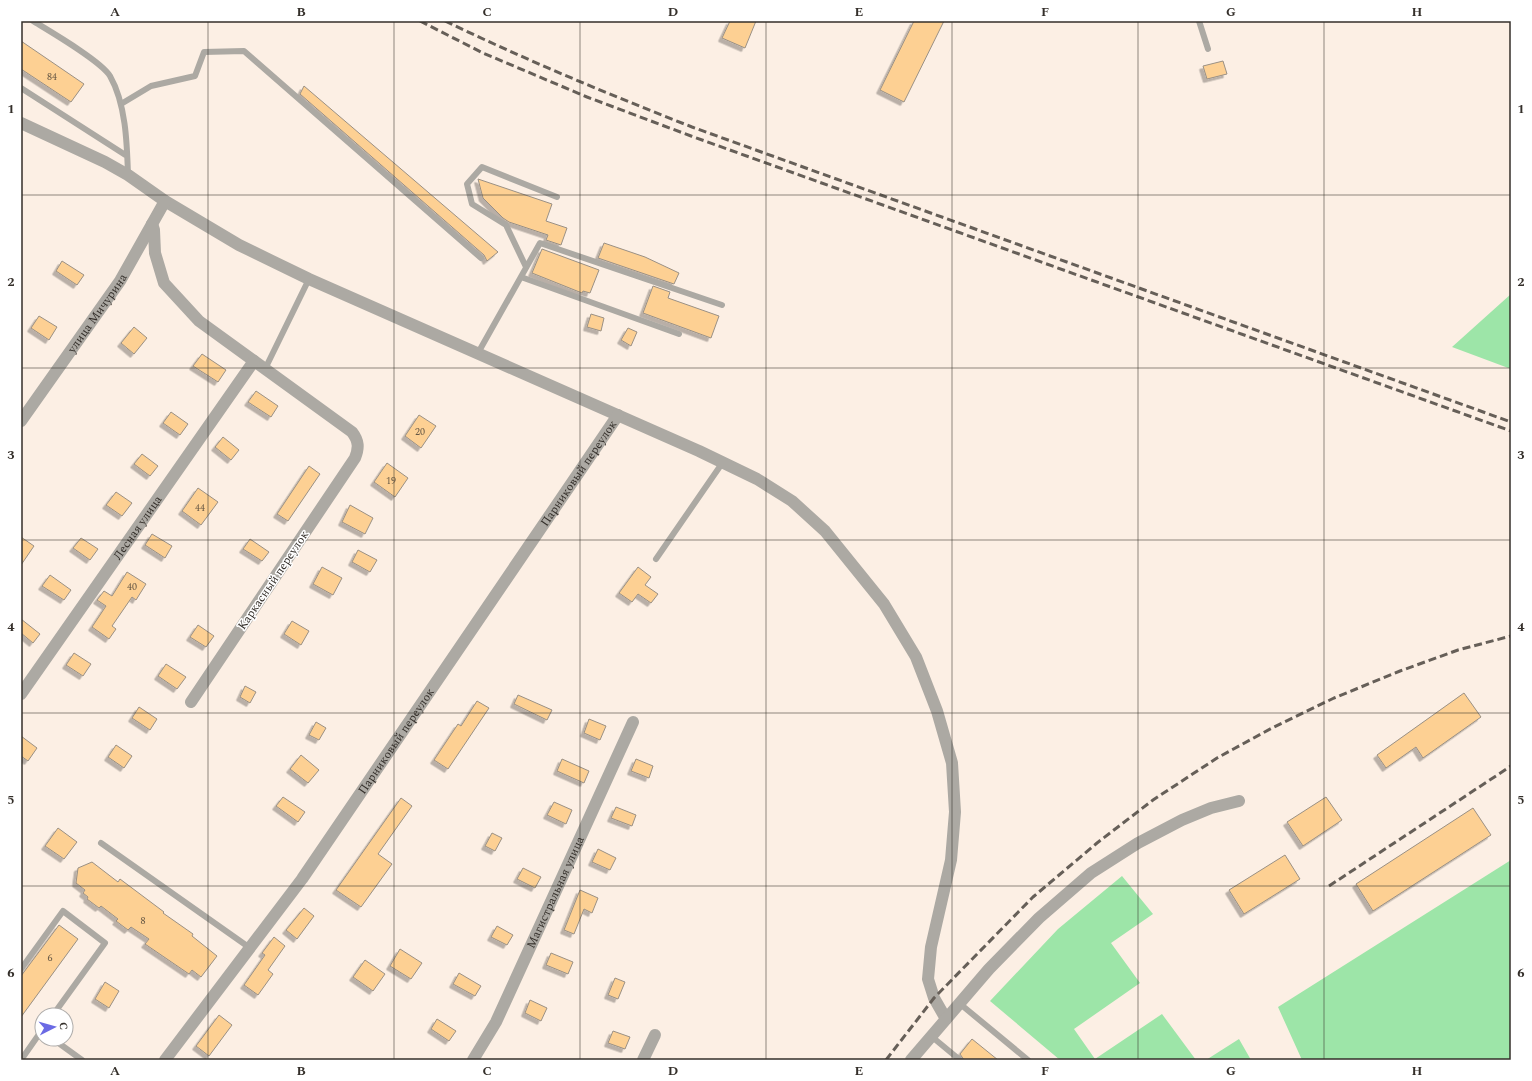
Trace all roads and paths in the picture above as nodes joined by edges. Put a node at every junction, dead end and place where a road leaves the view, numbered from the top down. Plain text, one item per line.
1 (34, 21) edge
2 (1199, 21) edge
3 (1208, 49) dead end
4 (21, 88) edge
5 (121, 104) junction
6 (21, 124) edge
7 (127, 156) junction
8 (128, 175) junction
9 (558, 197) dead end
10 (165, 201) junction
11 (152, 224) junction
12 (481, 258) dead end
13 (526, 266) junction
14 (521, 277) junction
15 (309, 279) junction
16 (722, 305) dead end
17 (680, 334) dead end
18 (478, 353) junction
19 (254, 361) junction
20 (265, 369) junction
21 (618, 415) junction
22 (21, 421) edge
23 (723, 462) junction
24 (656, 560) dead end
25 (21, 694) edge
26 (191, 702) dead end
27 (633, 722) dead end
28 (1239, 802) dead end
29 (101, 843) dead end
30 (250, 948) junction
31 (21, 969) edge
32 (959, 1003) junction
33 (59, 1007) edge
34 (946, 1019) junction
35 (655, 1035) dead end
36 (931, 1036) junction
37 (34, 1042) edge
38 (64, 1047) edge
39 (21, 1060) edge
40 (82, 1060) edge
41 (165, 1060) edge
42 (473, 1060) edge
43 (643, 1060) edge
44 (911, 1060) edge
45 (960, 1060) edge
46 (1028, 1060) edge

1 - 5 lane
2 - 3 lane
4 - 7 lane
5 - 7 lane
5 - 12 lane
6 - 8 street
7 - 8 lane
8 - 10 street
9 - 13 lane
10 - 11 street, улица Мичурина
10 - 15 street
11 - 19 street
11 - 22 street, улица Мичурина
13 - 14 lane
13 - 16 lane
14 - 17 lane
14 - 18 lane
15 - 18 street
15 - 20 lane
18 - 21 street
19 - 20 street
19 - 25 street, Лесная улица
20 - 26 street, Каркасный переулок
21 - 23 street
21 - 30 street, Парниковый переулок
23 - 24 lane
23 - 34 street
27 - 42 street, Магистральная улица
28 - 32 street
29 - 30 lane
30 - 41 street, Парниковый переулок
31 - 33 lane
32 - 34 street
32 - 46 lane
34 - 36 street
35 - 43 street
36 - 44 street
36 - 45 lane
37 - 39 lane
38 - 40 lane

